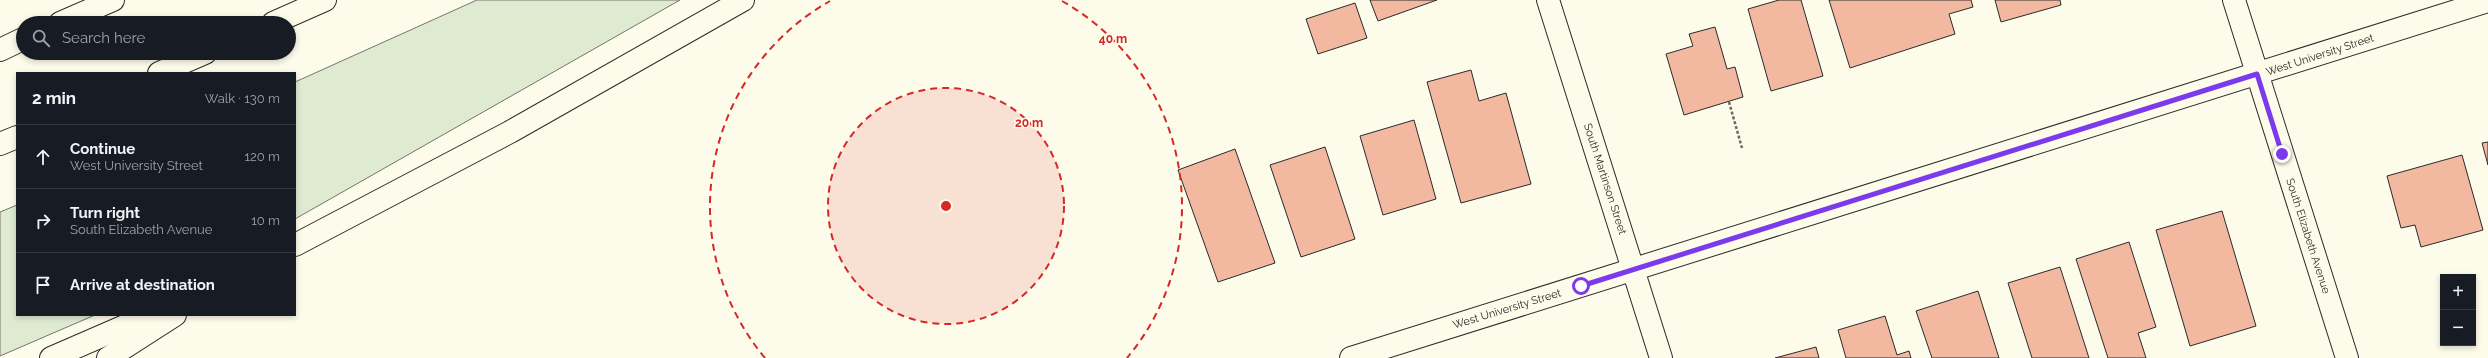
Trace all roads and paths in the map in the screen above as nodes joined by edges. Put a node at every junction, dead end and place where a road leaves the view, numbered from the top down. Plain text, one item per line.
1 (113, 0) edge
2 (325, 0) edge
3 (743, 0) edge
4 (1548, 0) edge
5 (2234, 0) edge
6 (2488, 1) edge
7 (76, 16) edge
8 (289, 16) edge
9 (16, 43) edge
10 (0, 50) edge
11 (188, 60) edge
12 (161, 72) edge
13 (2257, 74) junction
14 (1728, 102) dead end
15 (16, 137) edge
16 (0, 144) edge
17 (1742, 148) dead end
18 (296, 244) edge
19 (1634, 270) junction
20 (148, 316) edge
21 (173, 316) edge
22 (51, 358) edge
23 (108, 358) edge
24 (1351, 358) edge
25 (1661, 358) edge
26 (2346, 358) edge

1 - 7 main road
2 - 8 main road
3 - 18 main road
4 - 19 main road, South Martinson Street
5 - 13 main road, South Elizabeth Avenue
6 - 13 main road, West University Street
9 - 10 main road
11 - 12 main road
13 - 19 main road, West University Street
13 - 26 main road, South Elizabeth Avenue
14 - 17 path
15 - 16 main road
19 - 24 main road, West University Street
19 - 25 main road, South Martinson Street
20 - 22 main road
21 - 23 main road

